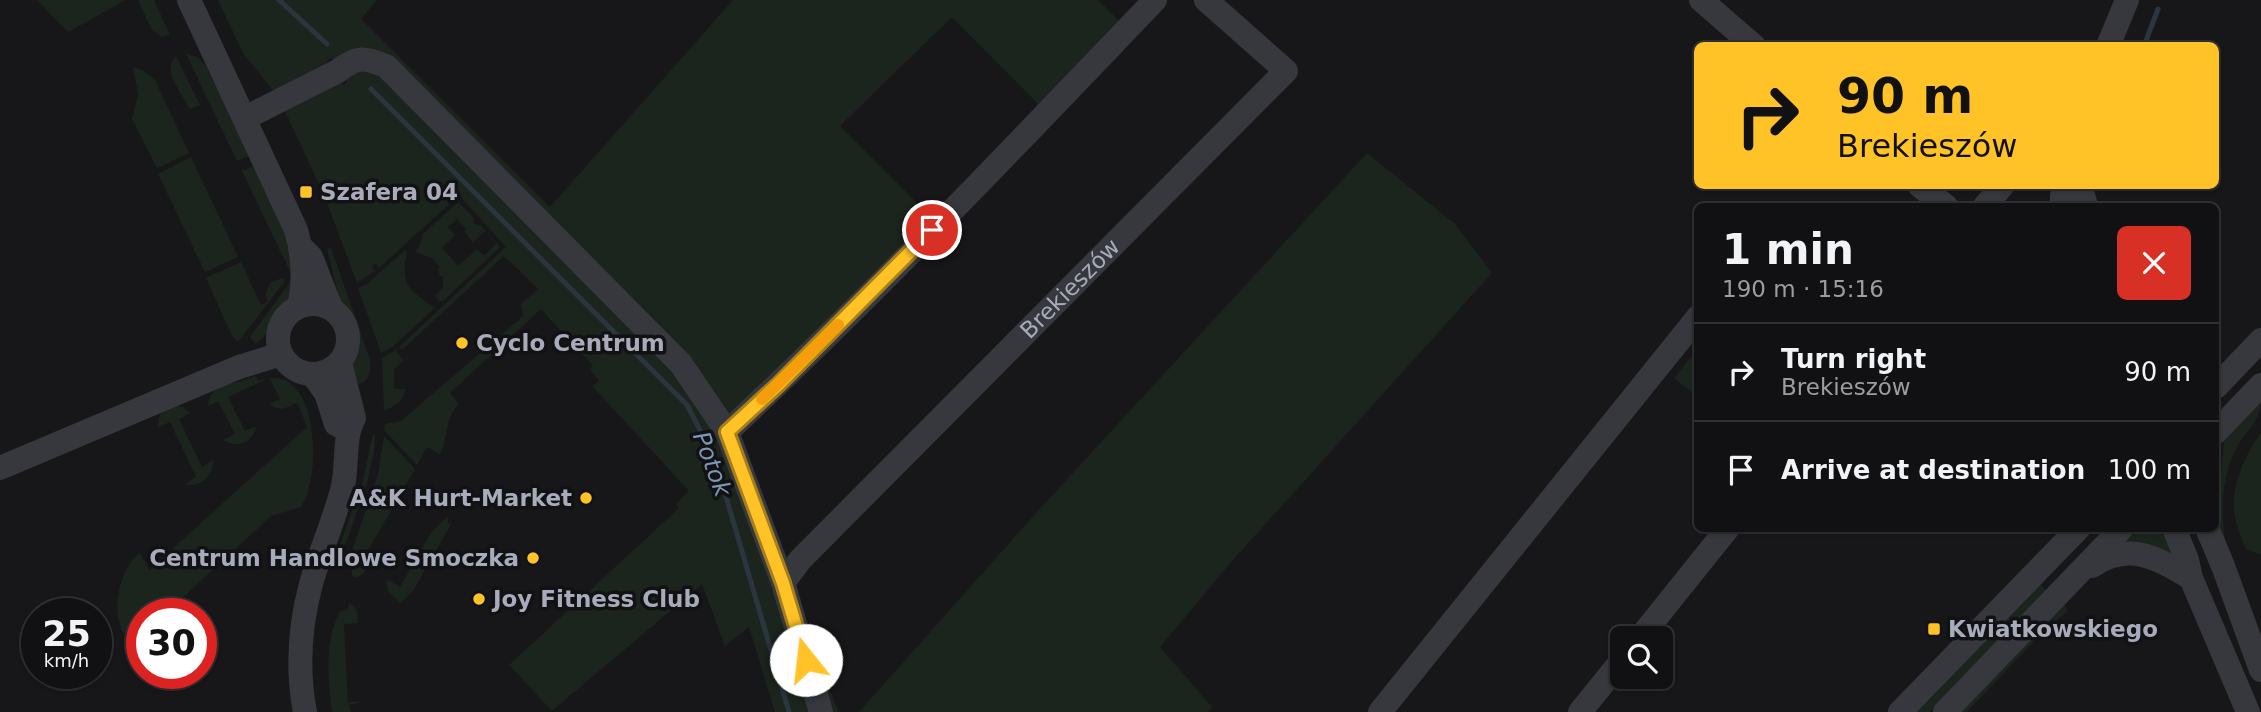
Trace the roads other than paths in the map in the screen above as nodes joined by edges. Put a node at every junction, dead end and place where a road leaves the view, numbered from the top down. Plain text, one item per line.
1 (189, 0) edge
2 (1155, 0) edge
3 (1206, 0) edge
4 (1700, 0) edge
5 (2127, 0) edge
6 (1749, 42) edge
7 (2110, 42) edge
8 (245, 118) junction
9 (1924, 189) edge
10 (2000, 189) edge
11 (1941, 203) edge
12 (1988, 203) edge
13 (302, 247) junction
14 (299, 306) junction
15 (331, 308) junction
16 (1694, 322) edge
17 (2254, 348) edge
18 (281, 354) junction
19 (340, 363) junction
20 (2219, 370) edge
21 (312, 374) junction
22 (2219, 384) edge
23 (2261, 386) edge
24 (2219, 429) edge
25 (347, 430) junction
26 (727, 432) junction
27 (0, 468) edge
28 (1725, 532) edge
29 (2075, 532) edge
30 (2118, 532) edge
31 (2176, 532) edge
32 (2209, 532) edge
33 (2077, 576) junction
34 (2191, 578) junction
35 (783, 583) junction
36 (1649, 626) edge
37 (2261, 670) edge
38 (1610, 675) edge
39 (305, 712) edge
40 (821, 712) edge
41 (1380, 712) edge
42 (1580, 712) edge
43 (1900, 712) edge
44 (1945, 712) edge
45 (2248, 712) edge

1 - 8 street
2 - 26 street
3 - 35 street, Brekieszów
4 - 6 street
5 - 7 street
8 - 13 street
8 - 26 street
9 - 11 street
10 - 12 street
13 - 14 street
13 - 15 street
14 - 15 street
14 - 18 street
15 - 19 street
16 - 41 street
17 - 20 street
17 - 22 street
18 - 21 street
18 - 27 street
19 - 21 street
19 - 25 street
21 - 25 street
23 - 24 street
25 - 39 street
26 - 35 street
28 - 36 street
29 - 43 street
30 - 33 street
31 - 34 street
32 - 37 street
33 - 34 street
33 - 44 street
34 - 45 street
35 - 40 street
38 - 42 street

